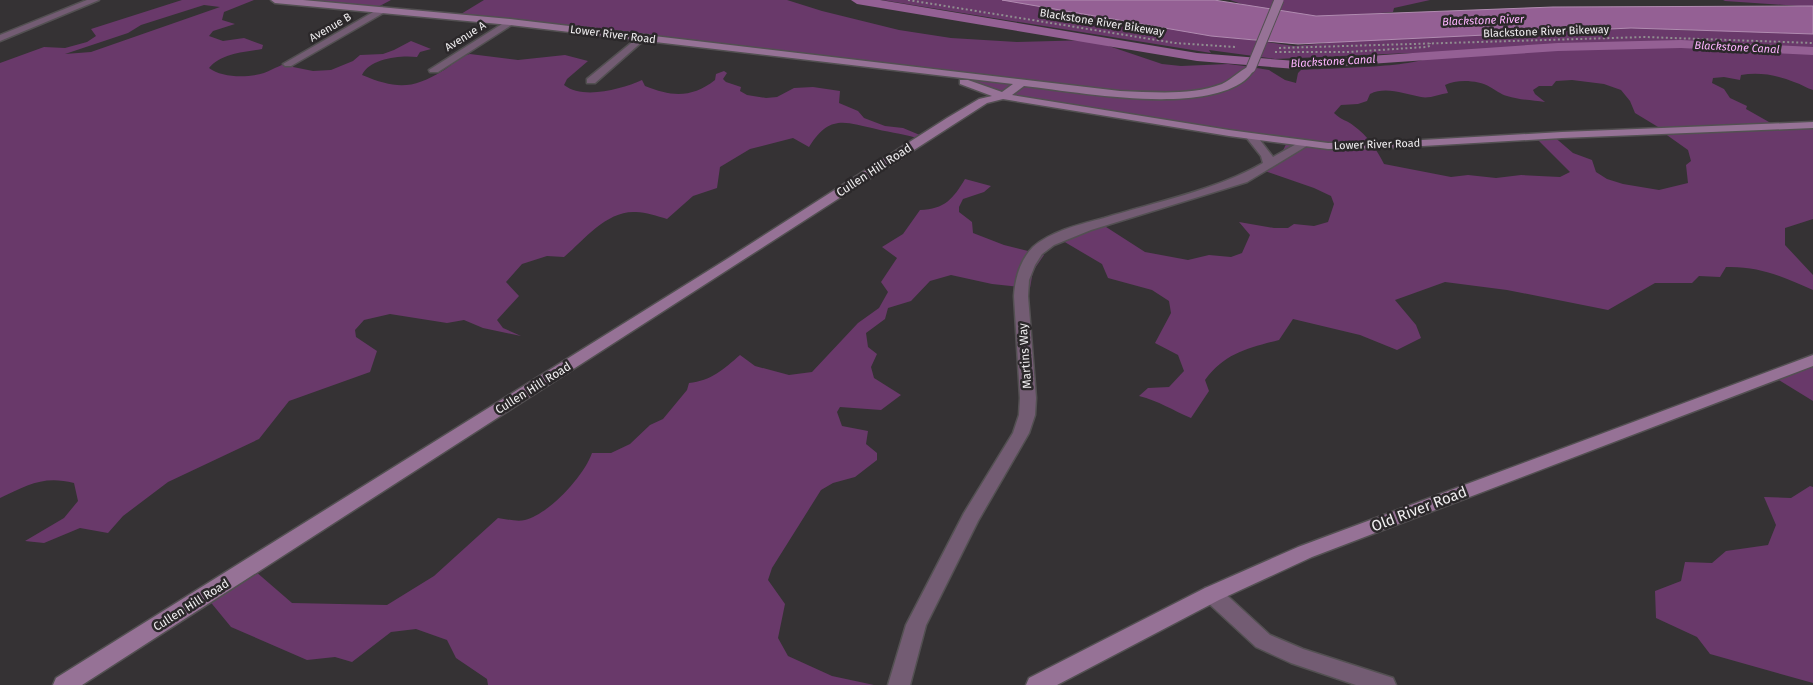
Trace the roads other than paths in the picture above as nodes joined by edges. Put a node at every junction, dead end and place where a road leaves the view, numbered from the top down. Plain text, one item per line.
1 (95, 0) edge
2 (275, 0) edge
3 (1279, 0) edge
4 (382, 10) junction
5 (510, 22) junction
6 (0, 38) edge
7 (642, 38) junction
8 (288, 64) dead end
9 (434, 70) dead end
10 (950, 75) junction
11 (591, 82) dead end
12 (1021, 83) junction
13 (1003, 96) junction
14 (1813, 125) edge
15 (1252, 137) junction
16 (1304, 144) junction
17 (1270, 163) junction
18 (1813, 360) edge
19 (1212, 594) junction
20 (64, 685) edge
21 (899, 685) edge
22 (1037, 685) edge
23 (1385, 685) edge

1 - 6 street
2 - 4 street, Lower River Road
3 - 12 street, Lower River Road, bridge
4 - 5 street, Lower River Road
4 - 8 street, Avenue B
5 - 7 street, Lower River Road
5 - 9 street, Avenue A
7 - 10 street, Lower River Road
7 - 11 street
10 - 12 street, Lower River Road
10 - 13 street, Lower River Road
12 - 13 street
13 - 15 street, Lower River Road
13 - 20 street, Cullen Hill Road
14 - 16 street, Lower River Road
15 - 16 street, Lower River Road
15 - 17 street
16 - 17 street, Martins Way
17 - 21 street, Martins Way
18 - 19 street, Old River Road
19 - 22 street, Old River Road
19 - 23 street

